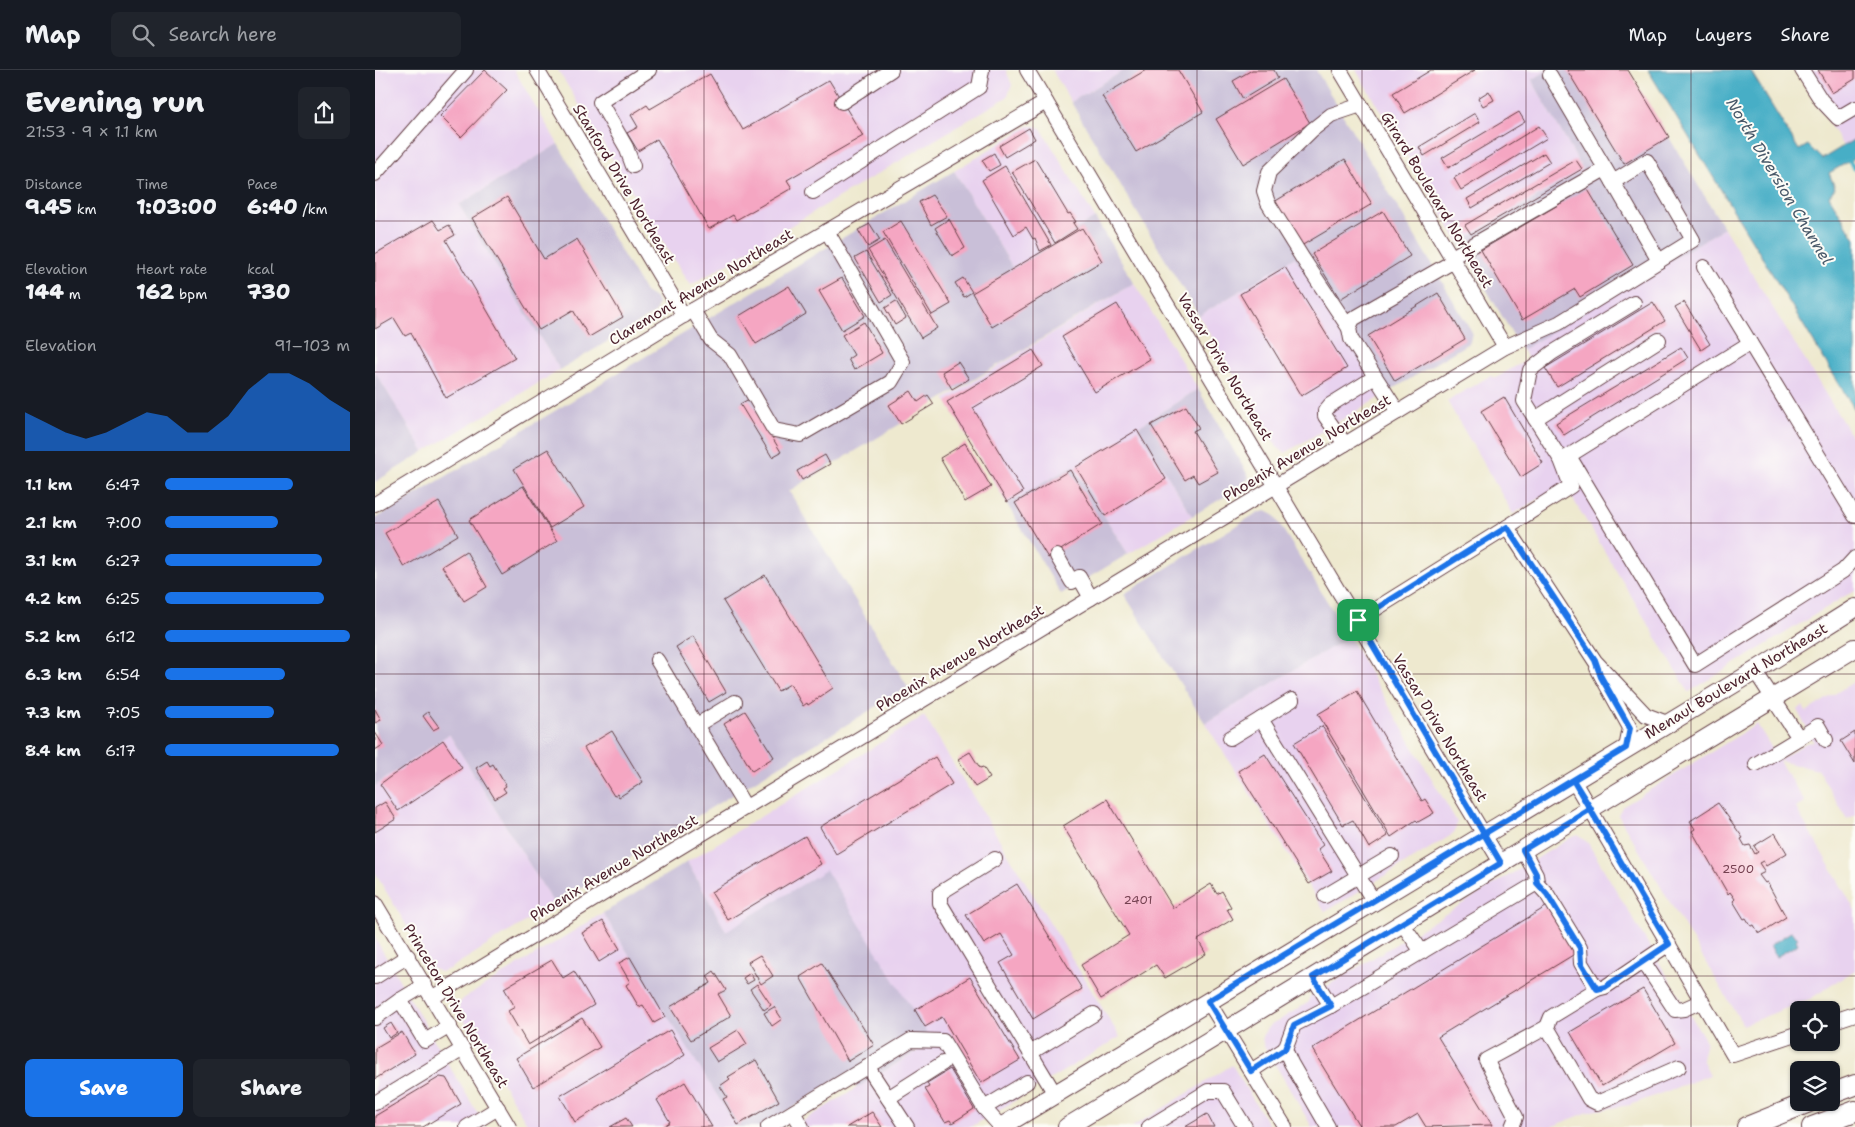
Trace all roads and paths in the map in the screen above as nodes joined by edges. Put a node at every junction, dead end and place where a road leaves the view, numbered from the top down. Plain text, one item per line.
1 (466, 70) edge
2 (537, 70) edge
3 (649, 70) edge
4 (891, 70) edge
5 (982, 70) edge
6 (1027, 70) edge
7 (1340, 70) edge
8 (1802, 70) edge
9 (1549, 75) dead end
10 (842, 102) dead end
11 (1046, 102) junction
12 (1361, 105) junction
13 (1855, 108) edge
14 (633, 166) dead end
15 (1605, 169) junction
16 (375, 174) edge
17 (1613, 182) junction
18 (813, 192) dead end
19 (827, 231) junction
20 (1453, 259) junction
21 (1659, 261) junction
22 (1704, 266) dead end
23 (1634, 303) dead end
24 (689, 313) junction
25 (1349, 328) junction
26 (1659, 340) dead end
27 (1750, 343) junction
28 (1505, 347) junction
29 (1375, 377) junction
30 (1398, 412) junction
31 (1535, 419) junction
32 (1345, 444) junction
33 (1565, 458) junction
34 (1277, 485) junction
35 (375, 504) edge
36 (1855, 516) edge
37 (1507, 527) junction
38 (1057, 556) dead end
39 (1855, 558) edge
40 (1091, 598) junction
41 (1855, 608) edge
42 (1358, 620) junction
43 (1855, 648) edge
44 (657, 660) dead end
45 (1595, 660) junction
46 (1755, 671) junction
47 (1774, 698) junction
48 (1292, 700) dead end
49 (735, 702) dead end
50 (1261, 719) junction
51 (1667, 723) junction
52 (697, 725) junction
53 (1230, 738) dead end
54 (1799, 738) junction
55 (1826, 740) dead end
56 (1626, 748) junction
57 (1756, 764) dead end
58 (1573, 780) junction
59 (745, 808) junction
60 (1591, 809) junction
61 (1484, 834) junction
62 (1523, 850) junction
63 (1392, 856) dead end
64 (995, 859) dead end
65 (1501, 863) junction
66 (1359, 876) junction
67 (1537, 883) junction
68 (1325, 896) dead end
69 (1373, 900) junction
70 (375, 903) edge
71 (1402, 923) junction
72 (1669, 944) junction
73 (1421, 952) junction
74 (408, 956) junction
75 (1643, 961) junction
76 (375, 977) edge
77 (1313, 977) junction
78 (1597, 989) junction
79 (429, 991) junction
80 (400, 1000) junction
81 (1208, 1001) junction
82 (1702, 1001) junction
83 (1331, 1006) junction
84 (1094, 1014) dead end
85 (1855, 1014) edge
86 (375, 1018) edge
87 (1840, 1019) edge
88 (450, 1026) junction
89 (1547, 1027) junction
90 (1225, 1030) junction
91 (1790, 1036) edge
92 (463, 1049) junction
93 (1285, 1049) junction
94 (1030, 1053) junction
95 (943, 1063) dead end
96 (867, 1066) junction
97 (1679, 1067) dead end
98 (1251, 1071) junction
99 (1027, 1082) dead end
100 (1855, 1085) edge
101 (1840, 1091) edge
102 (1055, 1094) junction
103 (888, 1098) junction
104 (375, 1103) edge
105 (498, 1108) junction
106 (985, 1108) junction
107 (1790, 1110) edge
108 (1855, 1111) edge
109 (793, 1112) junction
110 (467, 1127) edge
111 (509, 1127) edge
112 (768, 1127) edge
113 (802, 1127) edge
114 (907, 1127) edge
115 (1001, 1127) edge
116 (1067, 1127) edge
117 (1149, 1127) edge
118 (1245, 1127) edge
119 (1285, 1127) edge
120 (1328, 1127) edge
121 (1512, 1127) edge
122 (1747, 1127) edge
123 (1812, 1127) edge

1 - 16 street
2 - 24 street, Stanford Drive Northeast
3 - 14 street
4 - 10 street
5 - 18 street
6 - 11 street, Vassar Drive Northeast
7 - 12 street, Girard Boulevard Northeast
8 - 13 street
9 - 15 street
11 - 19 street, Claremont Avenue Northeast
11 - 34 street, Vassar Drive Northeast
12 - 20 street, Girard Boulevard Northeast
12 - 25 street
15 - 17 street
15 - 20 street
17 - 21 street
17 - 21 street, Phoenix Avenue Northeast
19 - 24 street, Claremont Avenue Northeast
19 - 24 street, Stanford Drive Northeast
20 - 25 street
20 - 28 street, Girard Boulevard Northeast
21 - 28 street, Phoenix Avenue Northeast
22 - 27 street
23 - 31 street
24 - 35 street, Claremont Avenue Northeast
25 - 29 street
26 - 31 street
27 - 33 street
27 - 36 street
28 - 30 street, Phoenix Avenue Northeast
29 - 30 street
29 - 32 street
30 - 32 street, Phoenix Avenue Northeast
31 - 33 street
32 - 34 street, Phoenix Avenue Northeast
33 - 37 street
33 - 39 street
34 - 40 street, Phoenix Avenue Northeast
34 - 42 street, Vassar Drive Northeast
37 - 42 street
37 - 45 street
38 - 40 street
40 - 59 street, Phoenix Avenue Northeast
41 - 46 main road, Menaul Boulevard Northeast
42 - 61 street, Vassar Drive Northeast
43 - 47 main road
44 - 52 street
45 - 51 street
45 - 56 street
46 - 47 street
46 - 51 main road, Menaul Boulevard Northeast
47 - 54 street
47 - 60 main road
48 - 50 street
49 - 52 street
50 - 53 street
50 - 66 street
51 - 56 main road, Menaul Boulevard Northeast
52 - 59 street
54 - 55 street
54 - 57 street
56 - 58 main road, Menaul Boulevard Northeast
58 - 60 street
58 - 61 main road, Menaul Boulevard Northeast
59 - 79 street, Phoenix Avenue Northeast
60 - 62 main road
60 - 72 street
61 - 65 street, Vassar Drive Northeast
61 - 69 main road, Menaul Boulevard Northeast
62 - 65 main road
62 - 67 street
63 - 66 street
64 - 94 street
65 - 71 main road
66 - 68 street
66 - 69 street
67 - 73 street
67 - 78 street
69 - 81 main road, Menaul Boulevard Northeast
70 - 74 street, Princeton Drive Northeast
71 - 73 street
71 - 77 main road
72 - 75 street
72 - 82 street
73 - 83 street
74 - 76 street
74 - 79 street, Princeton Drive Northeast
75 - 78 street
75 - 82 street
77 - 83 street
77 - 90 main road
78 - 89 street
79 - 80 street, Phoenix Avenue Northeast
79 - 88 street, Princeton Drive Northeast
80 - 86 street, Phoenix Avenue Northeast
80 - 88 street
81 - 90 street
81 - 102 main road, Menaul Boulevard Northeast
82 - 91 street
83 - 93 street
84 - 94 street
85 - 87 street
88 - 92 street, Princeton Drive Northeast
89 - 97 street
89 - 121 street
90 - 98 street
90 - 116 main road
92 - 104 street
92 - 105 street, Princeton Drive Northeast
93 - 98 street
93 - 120 street
94 - 102 street
95 - 103 street
96 - 103 street
96 - 106 street
96 - 109 street
98 - 119 street
99 - 106 street
100 - 101 highway
102 - 115 main road, Menaul Boulevard Northeast
103 - 114 street
105 - 110 street
105 - 111 street, Princeton Drive Northeast
106 - 115 street
107 - 122 highway
108 - 123 highway
109 - 112 street
109 - 113 street
117 - 118 street

